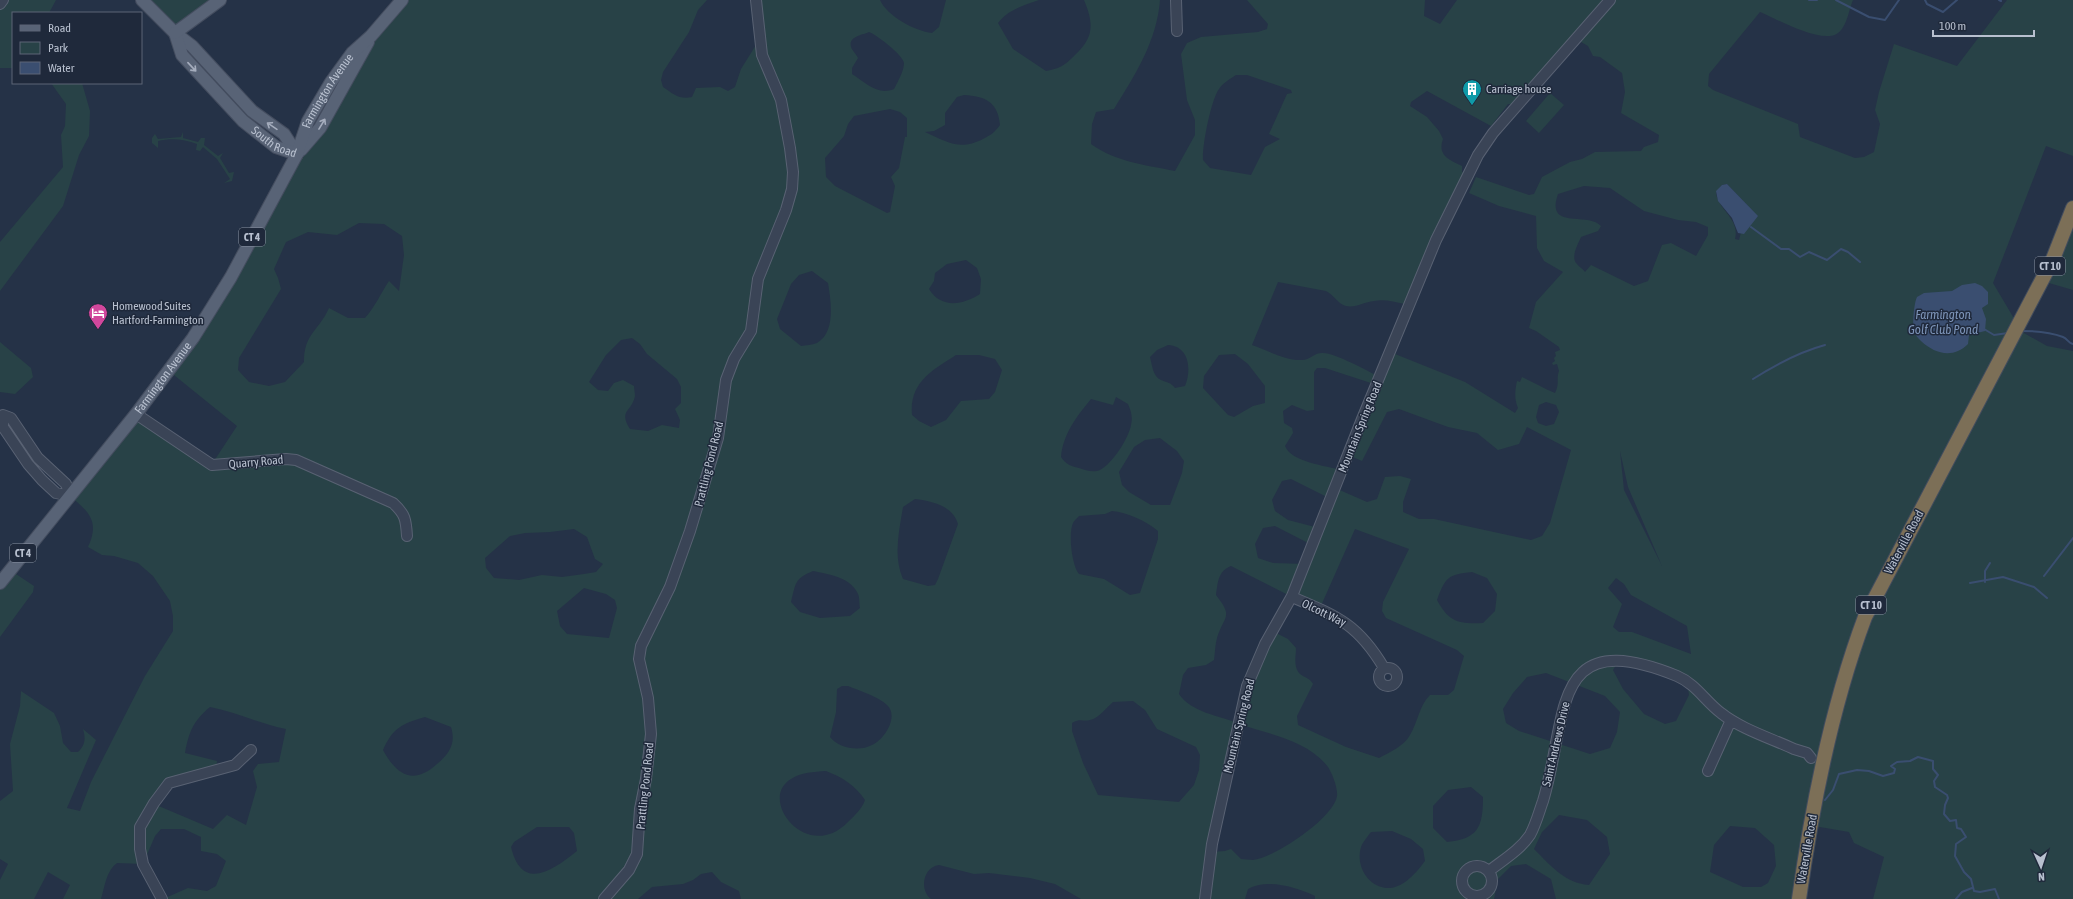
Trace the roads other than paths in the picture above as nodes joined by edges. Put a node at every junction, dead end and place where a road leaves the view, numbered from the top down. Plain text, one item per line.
1 (3, 0) edge
2 (142, 0) edge
3 (220, 0) edge
4 (402, 0) edge
5 (756, 0) edge
6 (1176, 0) edge
7 (1610, 0) edge
8 (0, 4) edge
9 (1177, 31) dead end
10 (175, 33) junction
11 (297, 154) junction
12 (2073, 208) edge
13 (136, 414) junction
14 (70, 496) junction
15 (407, 536) dead end
16 (0, 582) edge
17 (1292, 597) junction
18 (1384, 668) dead end
19 (1731, 720) junction
20 (251, 750) dead end
21 (1824, 762) junction
22 (1708, 771) dead end
23 (1489, 871) dead end
24 (162, 899) edge
25 (604, 899) edge
26 (1205, 899) edge
27 (1799, 899) edge

1 - 8 street
2 - 10 main road, South Road
3 - 10 main road
4 - 11 main road, Farmington Avenue / CT 4
5 - 25 street, Prattling Pond Road
6 - 9 street
7 - 17 street, Mountain Spring Road
10 - 11 main road, South Road
11 - 13 main road, Farmington Avenue / CT 4
12 - 21 highway, Waterville Road / CT 10
13 - 14 main road, Farmington Avenue / CT 4
13 - 15 street, Quarry Road
14 - 14 street
14 - 16 main road, Farmington Avenue / CT 4
17 - 18 street, Olcott Way
17 - 26 street, Mountain Spring Road
19 - 21 street, Saint Andrews Drive
19 - 22 street
19 - 23 street, Saint Andrews Drive
20 - 24 street
21 - 27 highway, Waterville Road / CT 10

